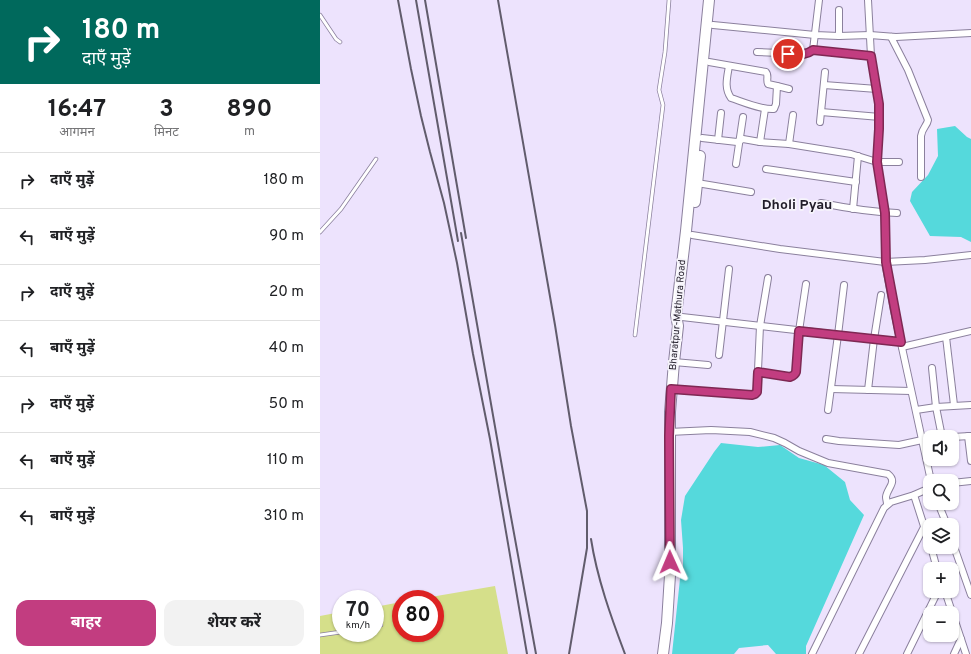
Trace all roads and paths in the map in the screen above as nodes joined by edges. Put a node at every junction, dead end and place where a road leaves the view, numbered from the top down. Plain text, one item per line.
1 (669, 0) edge
2 (709, 0) edge
3 (716, 0) edge
4 (819, 0) edge
5 (868, 0) edge
6 (839, 10) dead end
7 (320, 15) edge
8 (713, 24) junction
9 (971, 33) edge
10 (815, 35) junction
11 (839, 36) junction
12 (870, 36) junction
13 (891, 37) junction
14 (340, 42) dead end
15 (813, 50) junction
16 (757, 52) dead end
17 (871, 56) junction
18 (709, 62) junction
19 (729, 66) junction
20 (825, 72) dead end
21 (704, 79) junction
22 (824, 85) junction
23 (777, 86) junction
24 (788, 89) dead end
25 (877, 90) junction
26 (765, 109) junction
27 (821, 112) junction
28 (721, 113) dead end
29 (793, 116) dead end
30 (880, 117) junction
31 (743, 118) dead end
32 (820, 122) dead end
33 (702, 138) junction
34 (718, 140) junction
35 (740, 140) junction
36 (760, 142) junction
37 (789, 144) junction
38 (858, 156) junction
39 (376, 160) dead end
40 (877, 162) junction
41 (899, 162) dead end
42 (736, 164) dead end
43 (766, 169) dead end
44 (921, 177) dead end
45 (856, 182) junction
46 (697, 183) junction
47 (751, 192) dead end
48 (821, 203) dead end
49 (853, 209) junction
50 (885, 213) junction
51 (897, 213) dead end
52 (320, 232) edge
53 (692, 235) junction
54 (971, 255) edge
55 (886, 262) junction
56 (729, 269) dead end
57 (768, 278) dead end
58 (806, 284) dead end
59 (844, 285) dead end
60 (881, 295) dead end
61 (680, 322) junction
62 (724, 322) junction
63 (760, 326) junction
64 (799, 331) junction
65 (971, 331) edge
66 (635, 335) dead end
67 (838, 335) junction
68 (946, 337) junction
69 (874, 339) junction
70 (902, 345) junction
71 (719, 355) dead end
72 (674, 362) junction
73 (708, 365) dead end
74 (932, 368) dead end
75 (758, 372) junction
76 (671, 389) junction
77 (831, 389) junction
78 (868, 390) junction
79 (911, 391) junction
80 (971, 405) edge
81 (954, 406) junction
82 (936, 407) junction
83 (828, 410) dead end
84 (916, 410) junction
85 (941, 430) edge
86 (669, 432) junction
87 (969, 436) edge
88 (959, 437) edge
89 (826, 439) dead end
90 (922, 440) junction
91 (971, 460) edge
92 (929, 474) edge
93 (971, 481) edge
94 (959, 482) edge
95 (923, 491) edge
96 (914, 495) junction
97 (887, 504) junction
98 (923, 524) edge
99 (923, 529) edge
100 (957, 554) edge
101 (971, 595) edge
102 (935, 598) edge
103 (946, 598) edge
104 (332, 633) edge
105 (320, 635) edge
106 (961, 639) junction
107 (663, 654) edge
108 (812, 654) edge
109 (859, 654) edge
110 (907, 654) edge
111 (954, 654) edge
112 (966, 654) edge

1 - 66 lane
2 - 21 highway, Bharatpur-Mathura Road
3 - 8 highway, Bharatpur-Mathura Road
4 - 10 street
5 - 12 street
6 - 11 street
7 - 14 lane
8 - 10 street
8 - 18 highway, Bharatpur-Mathura Road
9 - 13 street
10 - 11 street
10 - 15 street
11 - 12 street
12 - 13 street
12 - 17 street
13 - 44 street
15 - 16 street
15 - 17 street
17 - 25 street
18 - 19 street
18 - 21 highway, Bharatpur-Mathura Road
19 - 23 street
19 - 26 street
20 - 22 street
21 - 33 highway, Bharatpur-Mathura Road
21 - 61 highway, Bharatpur-Mathura Road
22 - 25 street
22 - 27 street
23 - 24 street
23 - 26 street
25 - 30 street
26 - 36 street
27 - 30 street
27 - 32 street
28 - 34 street
29 - 37 street
30 - 40 street
31 - 35 street
33 - 34 street
33 - 46 highway, Bharatpur-Mathura Road
34 - 35 street
35 - 36 street
35 - 42 street
36 - 37 street
37 - 38 street
38 - 40 street
38 - 45 street
39 - 52 lane
40 - 41 street
40 - 50 street
43 - 45 street
45 - 49 street
46 - 47 street
46 - 53 highway, Bharatpur-Mathura Road
48 - 49 street
49 - 50 street
50 - 51 street
50 - 55 street
53 - 55 street
53 - 61 highway, Bharatpur-Mathura Road
54 - 55 street
55 - 70 street
56 - 62 street
57 - 63 street
58 - 64 street
59 - 67 street
60 - 69 street
61 - 62 street
61 - 72 highway, Bharatpur-Mathura Road
62 - 63 street
62 - 71 street
63 - 64 street
63 - 75 street
64 - 67 street
64 - 75 street
65 - 68 street
67 - 69 street
67 - 77 street
68 - 70 street
68 - 81 street
69 - 70 street
69 - 78 street
70 - 79 street
72 - 73 street
72 - 76 highway, Bharatpur-Mathura Road
74 - 82 street
75 - 76 street
76 - 86 highway, Bharatpur-Mathura Road
77 - 78 street
77 - 83 street
78 - 79 street
79 - 84 street
80 - 81 street
81 - 82 street
82 - 84 street
82 - 85 street
84 - 90 street
86 - 97 street
86 - 107 highway, Bharatpur-Mathura Road
87 - 88 street
87 - 91 street
89 - 90 street
90 - 92 street
93 - 94 street
95 - 96 street
96 - 97 street
96 - 98 street
97 - 108 street
99 - 109 street
100 - 101 street
102 - 110 street
103 - 106 street
104 - 105 lane
106 - 111 street
106 - 112 street

